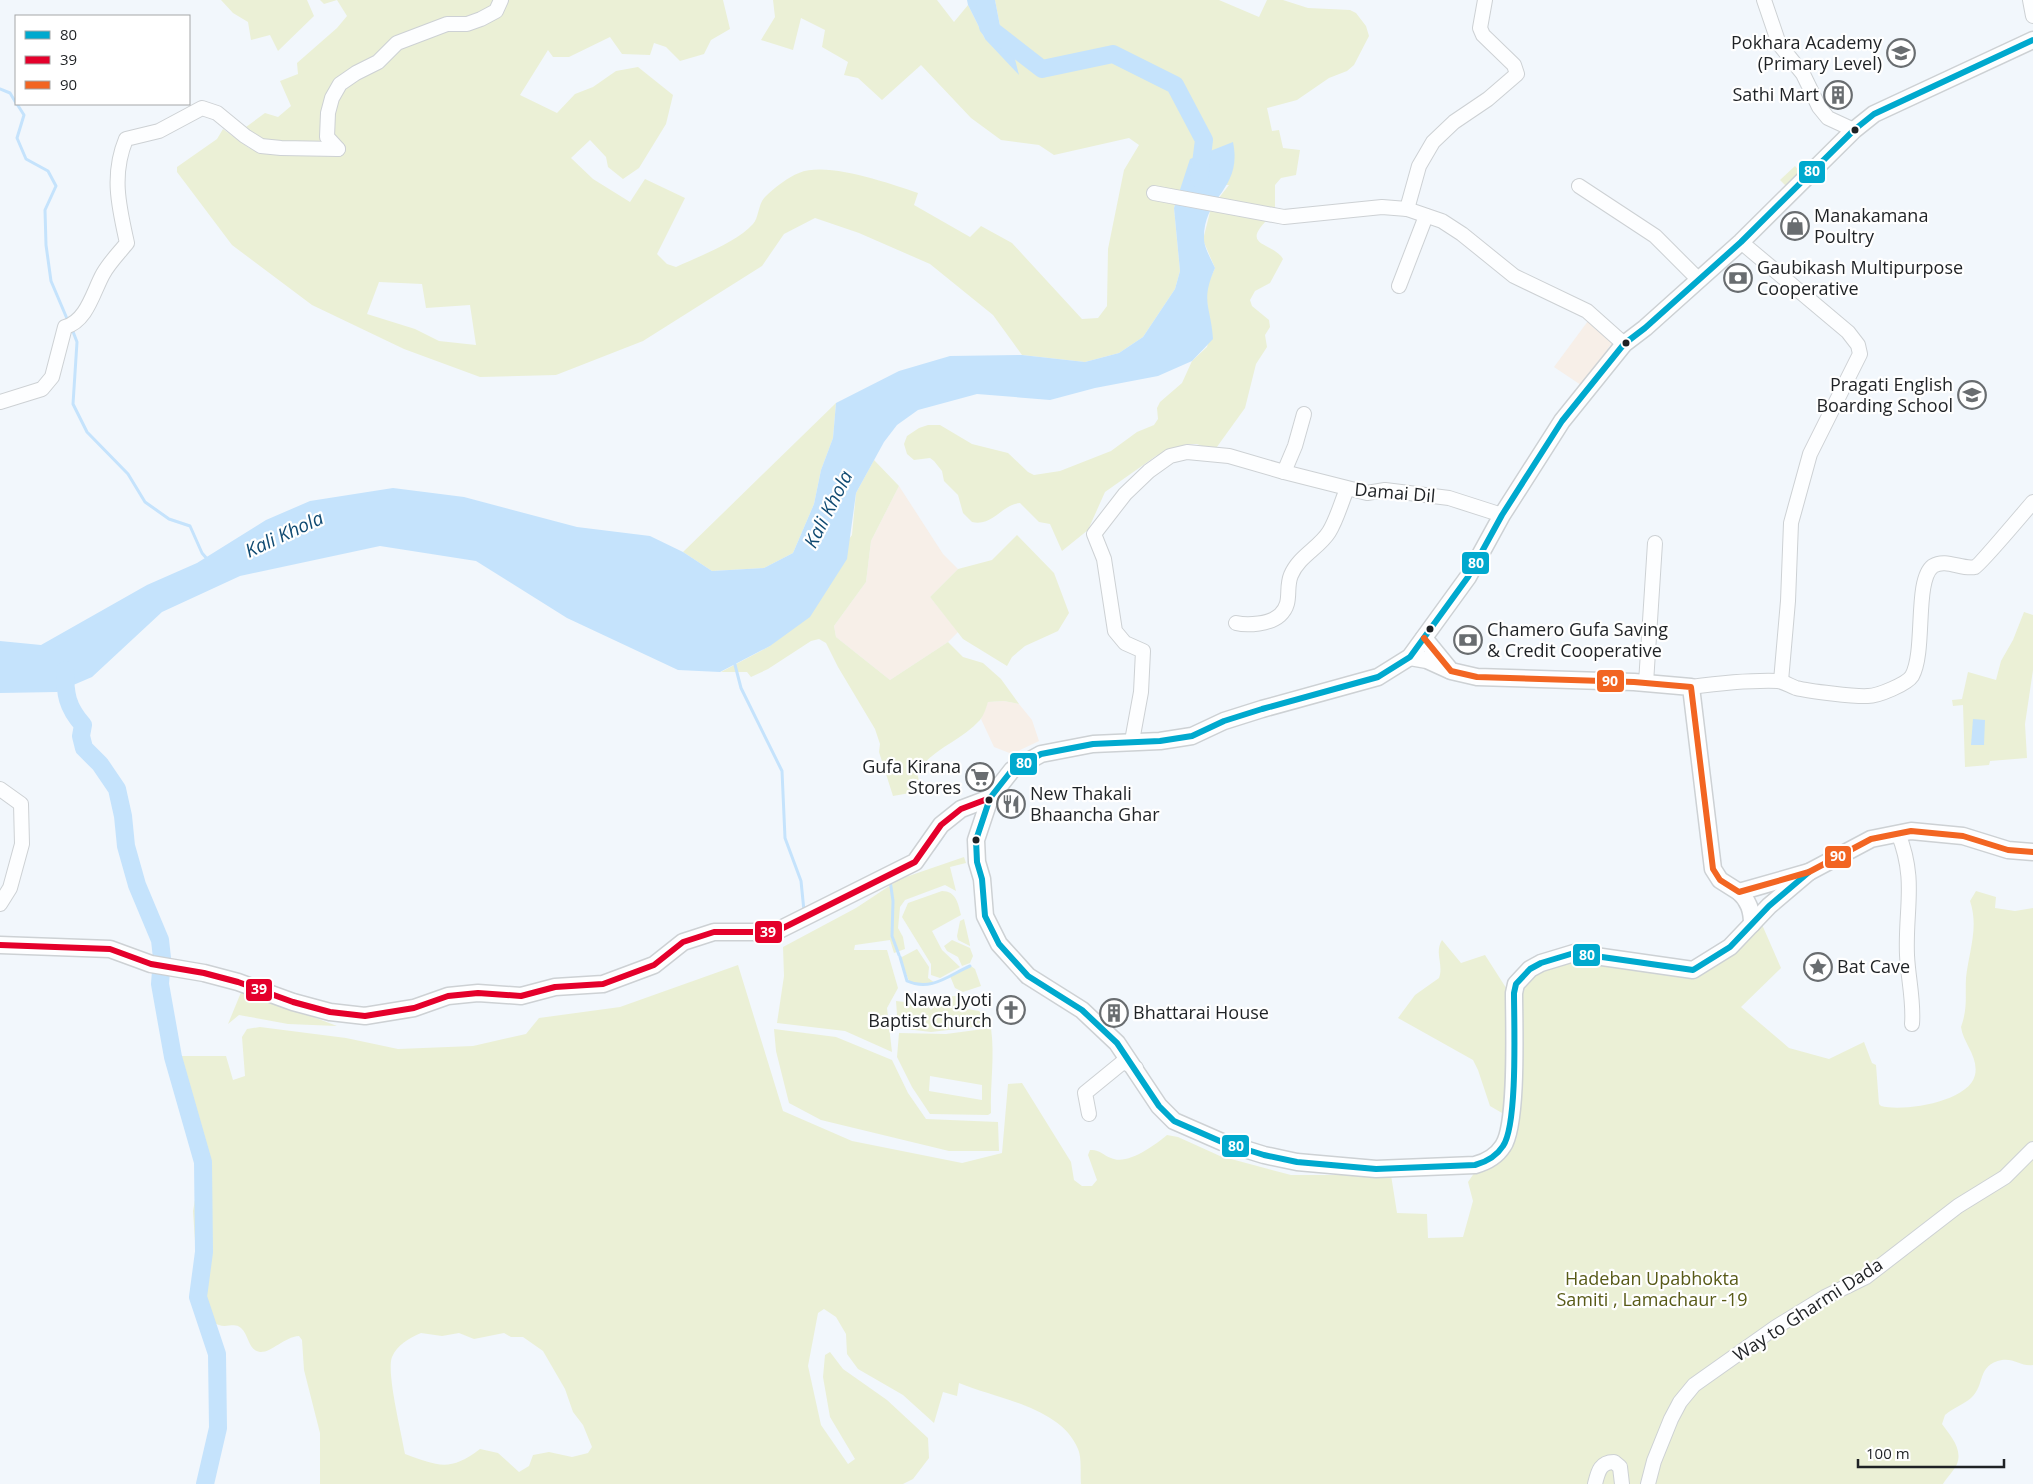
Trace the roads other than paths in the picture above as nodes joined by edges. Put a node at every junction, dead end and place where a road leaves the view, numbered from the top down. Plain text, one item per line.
1 (501, 0) edge
2 (1485, 0) edge
3 (1764, 0) edge
4 (2030, 0) edge
5 (2033, 16) edge
6 (2033, 40) edge
7 (1854, 130) junction
8 (1579, 186) dead end
9 (1154, 193) dead end
10 (1407, 209) junction
11 (1426, 216) junction
12 (1741, 242) junction
13 (1698, 279) junction
14 (1399, 286) dead end
15 (1624, 344) junction
16 (0, 402) edge
17 (1304, 414) dead end
18 (1284, 472) junction
19 (1347, 489) junction
20 (2033, 502) edge
21 (1502, 515) junction
22 (1654, 543) dead end
23 (1236, 623) dead end
24 (1424, 638) junction
25 (1410, 657) junction
26 (1451, 671) junction
27 (1781, 681) junction
28 (1646, 683) junction
29 (1691, 688) junction
30 (1132, 741) junction
31 (0, 789) edge
32 (990, 798) junction
33 (1898, 833) junction
34 (2033, 852) edge
35 (1809, 872) junction
36 (1739, 892) junction
37 (0, 904) edge
38 (1752, 924) junction
39 (0, 945) edge
40 (1912, 1024) dead end
41 (1136, 1068) junction
42 (1089, 1114) dead end
43 (2033, 1149) edge
44 (1595, 1484) edge
45 (1622, 1484) edge
46 (1648, 1484) edge

1 - 16 street
2 - 10 street
3 - 7 street
4 - 5 street
6 - 7 main road
7 - 12 main road
8 - 13 street
9 - 10 street
10 - 11 street
11 - 14 street
11 - 15 street
12 - 13 main road
12 - 27 street
13 - 15 main road
15 - 21 main road
17 - 18 street
18 - 19 street, Damai Dil
18 - 30 street, Damai Dil
19 - 21 street, Damai Dil
19 - 23 street
20 - 27 street
21 - 24 main road
22 - 28 street
24 - 25 main road
24 - 26 main road
25 - 26 main road
25 - 30 main road
26 - 28 main road
27 - 29 street
28 - 29 main road
29 - 36 main road
30 - 32 main road
31 - 37 street
32 - 39 main road
32 - 41 main road
33 - 34 main road
33 - 35 main road
33 - 40 street
35 - 36 main road
35 - 38 main road
36 - 38 main road
38 - 41 main road
41 - 42 street
43 - 46 street, Way to Gharmi Dada
44 - 45 street

